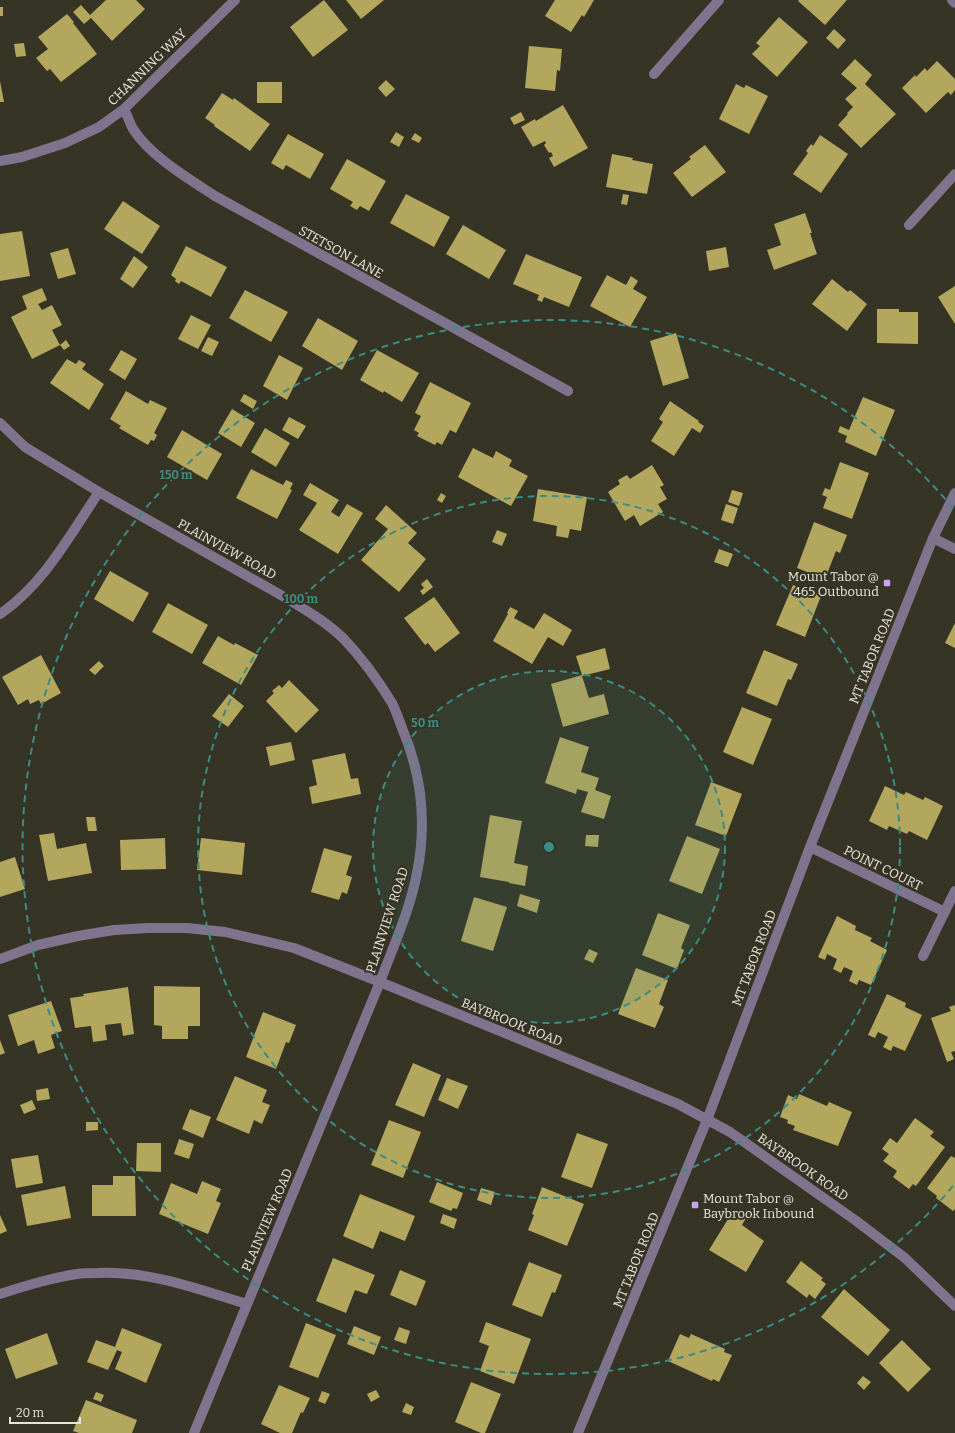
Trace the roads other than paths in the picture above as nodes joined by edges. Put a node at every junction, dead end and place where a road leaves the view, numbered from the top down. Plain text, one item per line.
1 (235, 0) edge
2 (719, 0) edge
3 (952, 0) edge
4 (955, 3) edge
5 (654, 74) dead end
6 (124, 109) junction
7 (0, 161) edge
8 (955, 174) edge
9 (909, 225) dead end
10 (568, 391) dead end
11 (0, 423) edge
12 (99, 492) junction
13 (955, 494) edge
14 (933, 538) junction
15 (955, 549) edge
16 (0, 614) edge
17 (810, 847) junction
18 (955, 891) edge
19 (945, 912) junction
20 (923, 956) dead end
21 (0, 959) edge
22 (380, 982) junction
23 (707, 1120) junction
24 (0, 1294) edge
25 (246, 1304) junction
26 (955, 1306) edge
27 (194, 1433) edge
28 (578, 1433) edge

1 - 6 street, CHANNING WAY
2 - 5 street
3 - 4 street
6 - 7 street, CHANNING WAY
6 - 10 street, STETSON LANE
8 - 9 street
11 - 12 street, PLAINVIEW ROAD
12 - 16 street
12 - 22 street, PLAINVIEW ROAD
13 - 14 street, MT TABOR ROAD
14 - 15 street
14 - 17 street, MT TABOR ROAD
17 - 19 street, POINT COURT
17 - 23 street, MT TABOR ROAD
18 - 19 street
19 - 20 street
21 - 22 street, BAYBROOK ROAD
22 - 23 street, BAYBROOK ROAD
22 - 25 street, PLAINVIEW ROAD
23 - 26 street, BAYBROOK ROAD
23 - 28 street, MT TABOR ROAD
24 - 25 street
25 - 27 street, PLAINVIEW ROAD

